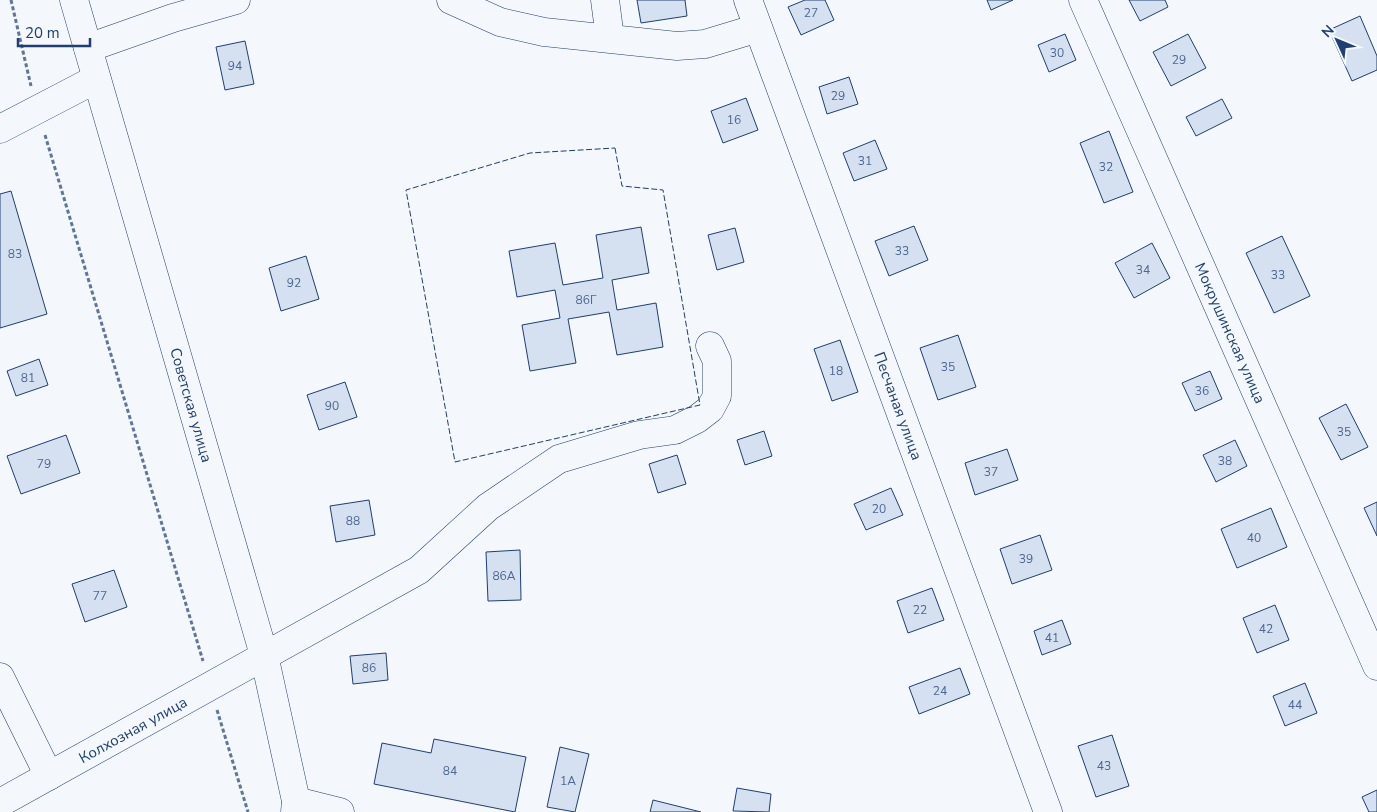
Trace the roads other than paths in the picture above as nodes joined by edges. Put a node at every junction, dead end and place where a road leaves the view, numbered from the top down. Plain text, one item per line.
1 (74, 0) edge
2 (236, 0) edge
3 (451, 0) edge
4 (605, 0) edge
5 (748, 0) edge
6 (1082, 0) edge
7 (758, 28) junction
8 (610, 38) junction
9 (88, 48) junction
10 (96, 79) junction
11 (0, 129) edge
12 (710, 346) dead end
13 (264, 655) junction
14 (1377, 666) edge
15 (0, 678) edge
16 (49, 776) junction
17 (0, 803) edge
18 (296, 807) edge
19 (340, 812) edge
20 (1048, 812) edge

1 - 9 street, Советская улица
2 - 9 street
3 - 8 street
4 - 8 street
5 - 7 street, Песчаная улица
6 - 14 street, Мокрушинская улица
7 - 8 street
7 - 20 street, Песчаная улица
9 - 10 street, Советская улица
10 - 11 street
10 - 13 street, Советская улица
12 - 13 street, Колхозная улица
13 - 16 street, Колхозная улица
13 - 18 street, Советская улица
15 - 16 street
16 - 17 street, Колхозная улица
18 - 19 street

